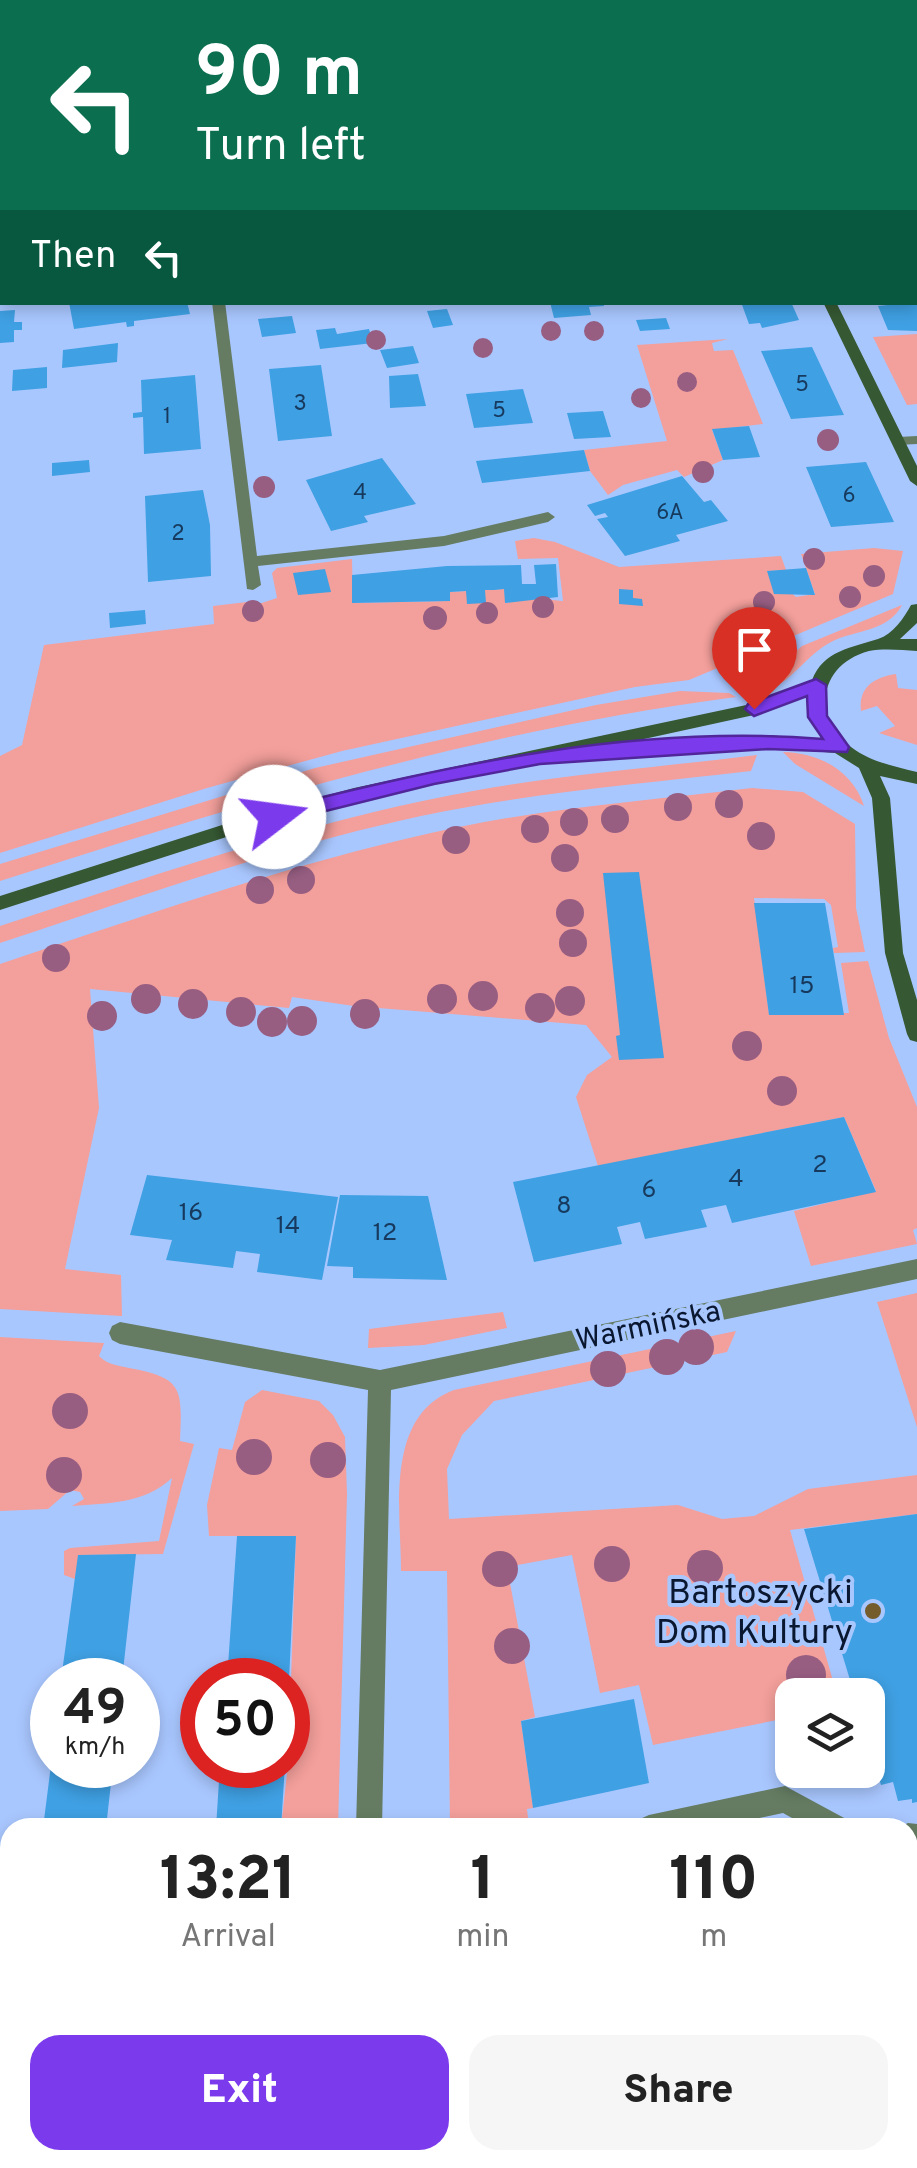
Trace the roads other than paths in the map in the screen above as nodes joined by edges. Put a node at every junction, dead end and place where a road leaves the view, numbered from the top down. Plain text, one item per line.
1 (218, 305) edge
2 (830, 305) edge
3 (917, 440) edge
4 (898, 441) junction
5 (917, 481) edge
6 (548, 517) dead end
7 (250, 562) junction
8 (253, 586) dead end
9 (917, 609) edge
10 (882, 644) junction
11 (917, 645) edge
12 (816, 685) junction
13 (840, 747) junction
14 (540, 756) junction
15 (866, 765) junction
16 (917, 778) edge
17 (0, 904) edge
18 (917, 1034) edge
19 (917, 1268) edge
20 (120, 1333) dead end
21 (380, 1380) junction
22 (370, 1818) edge
23 (696, 1818) edge
24 (819, 1818) edge

1 - 7 street
2 - 4 main road
3 - 4 street
4 - 5 main road
6 - 7 street
7 - 8 street
9 - 10 main road
10 - 11 main road
10 - 12 main road
12 - 13 main road
12 - 14 main road
13 - 14 main road
13 - 15 main road
14 - 17 main road
15 - 16 main road
15 - 18 main road
19 - 21 street, Warmińska
20 - 21 street, Warmińska
21 - 22 street
23 - 24 street

